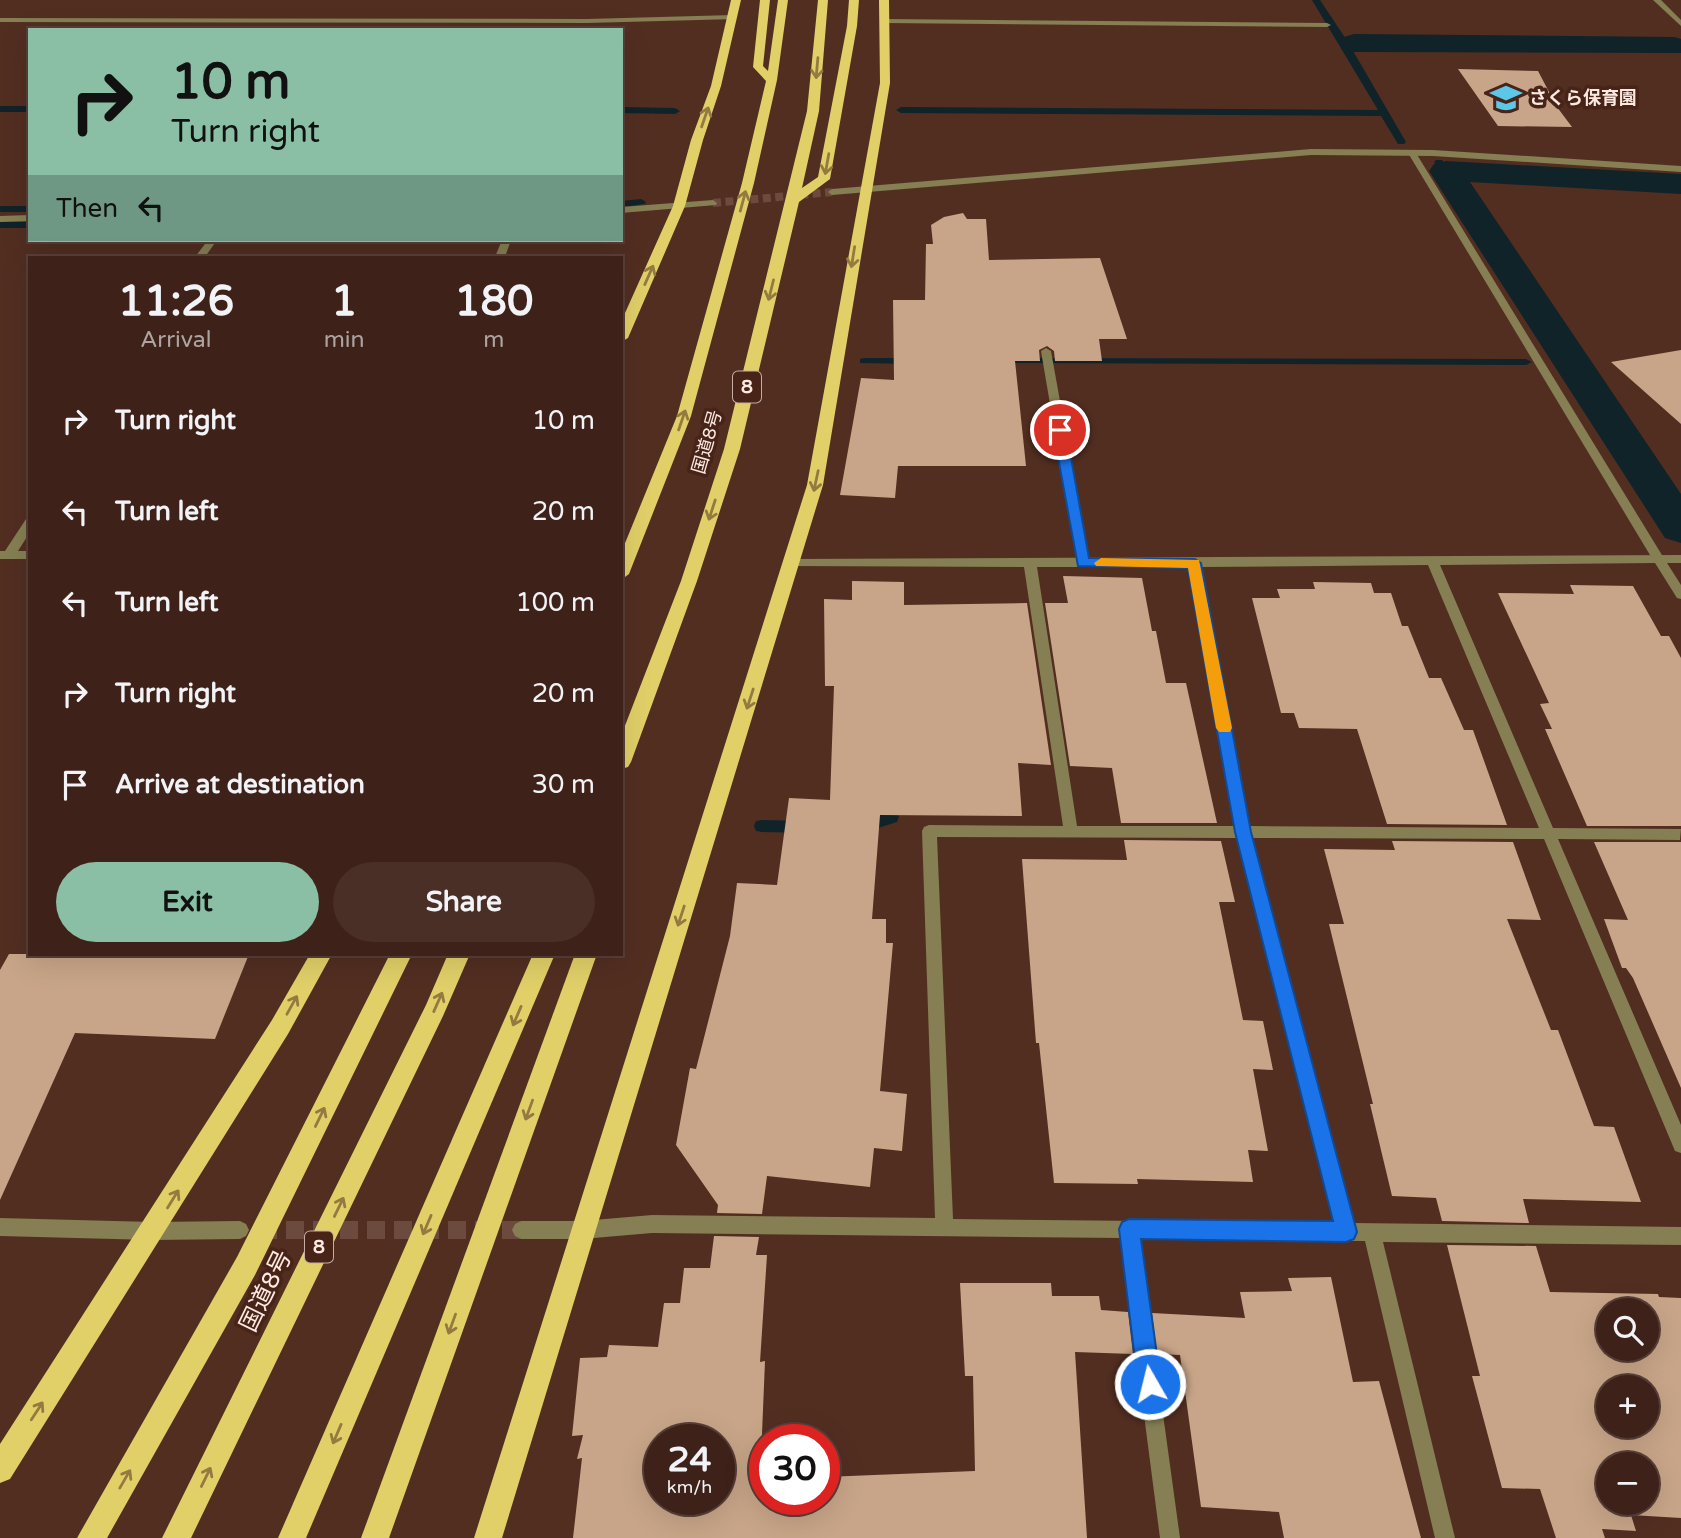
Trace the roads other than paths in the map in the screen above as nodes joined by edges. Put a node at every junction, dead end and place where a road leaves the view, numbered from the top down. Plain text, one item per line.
1 (736, 0) edge
2 (765, 0) edge
3 (783, 0) edge
4 (823, 0) edge
5 (854, 0) edge
6 (884, 0) edge
7 (1657, 0) edge
8 (733, 17) junction
9 (0, 20) edge
10 (885, 20) junction
11 (587, 21) junction
12 (1681, 24) edge
13 (1327, 25) dead end
14 (584, 28) edge
15 (772, 80) junction
16 (1412, 153) junction
17 (1681, 169) edge
18 (865, 190) junction
19 (832, 192) tunnel mouth
20 (793, 200) junction
21 (713, 203) tunnel mouth
22 (679, 206) junction
23 (623, 210) edge
24 (0, 219) edge
25 (28, 219) edge
26 (623, 333) edge
27 (1046, 353) dead end
28 (28, 525) edge
29 (641, 527) junction
30 (623, 543) edge
31 (4, 555) edge
32 (28, 555) edge
33 (1658, 559) junction
34 (1681, 559) edge
35 (1432, 560) junction
36 (793, 562) junction
37 (1030, 562) junction
38 (1083, 562) junction
39 (1195, 563) junction
40 (623, 569) edge
41 (1681, 595) edge
42 (623, 757) edge
43 (1071, 831) junction
44 (1243, 832) junction
45 (1548, 834) junction
46 (1680, 834) edge
47 (320, 956) edge
48 (400, 956) edge
49 (458, 956) edge
50 (543, 956) edge
51 (585, 956) edge
52 (1681, 1145) edge
53 (0, 1227) edge
54 (944, 1227) junction
55 (1129, 1229) junction
56 (240, 1230) tunnel mouth
57 (521, 1230) tunnel mouth
58 (582, 1230) junction
59 (152, 1231) junction
60 (1346, 1232) junction
61 (1372, 1232) junction
62 (1681, 1236) edge
63 (0, 1469) edge
64 (91, 1538) edge
65 (176, 1538) edge
66 (292, 1538) edge
67 (375, 1538) edge
68 (488, 1538) edge
69 (1170, 1538) edge
70 (1445, 1538) edge

1 - 8 highway
2 - 15 highway
3 - 15 highway, 国道8号
4 -> 20 highway, 国道8号 / 8
5 -> 20 highway
6 - 10 highway
7 - 12 street
8 - 11 street
22 -> 8 highway
9 - 11 street
10 - 13 street
10 - 18 highway
11 - 14 street
29 -> 15 highway, 国道8号
16 - 17 street
16 - 18 street
16 - 33 street
18 - 19 street
18 -> 36 highway
20 -> 42 highway, 国道8号 / 8
21 - 22 street
22 - 23 street
26 -> 22 highway
24 - 25 street
27 - 38 street
28 - 31 street
29 - 30 highway
29 - 40 highway, 国道8号
31 - 32 street
33 - 34 street
33 - 35 street
33 - 41 street
35 - 39 street
35 - 45 street
36 - 37 street
36 -> 58 highway
37 - 38 street
37 - 43 street
38 - 39 street
39 - 44 street
43 - 44 street
43 - 54 street
44 - 45 street
44 - 60 street
45 - 46 street
45 - 52 street
59 -> 47 highway
64 -> 48 highway
65 -> 49 highway, 国道8号 / 8
50 -> 66 highway
51 -> 67 highway
53 - 59 street
54 - 55 street
54 - 58 street
55 - 60 street
55 - 69 street
56 - 59 street
57 - 58 street
58 - 68 highway
63 -> 59 highway
60 - 61 street
61 - 62 street
61 - 70 street

